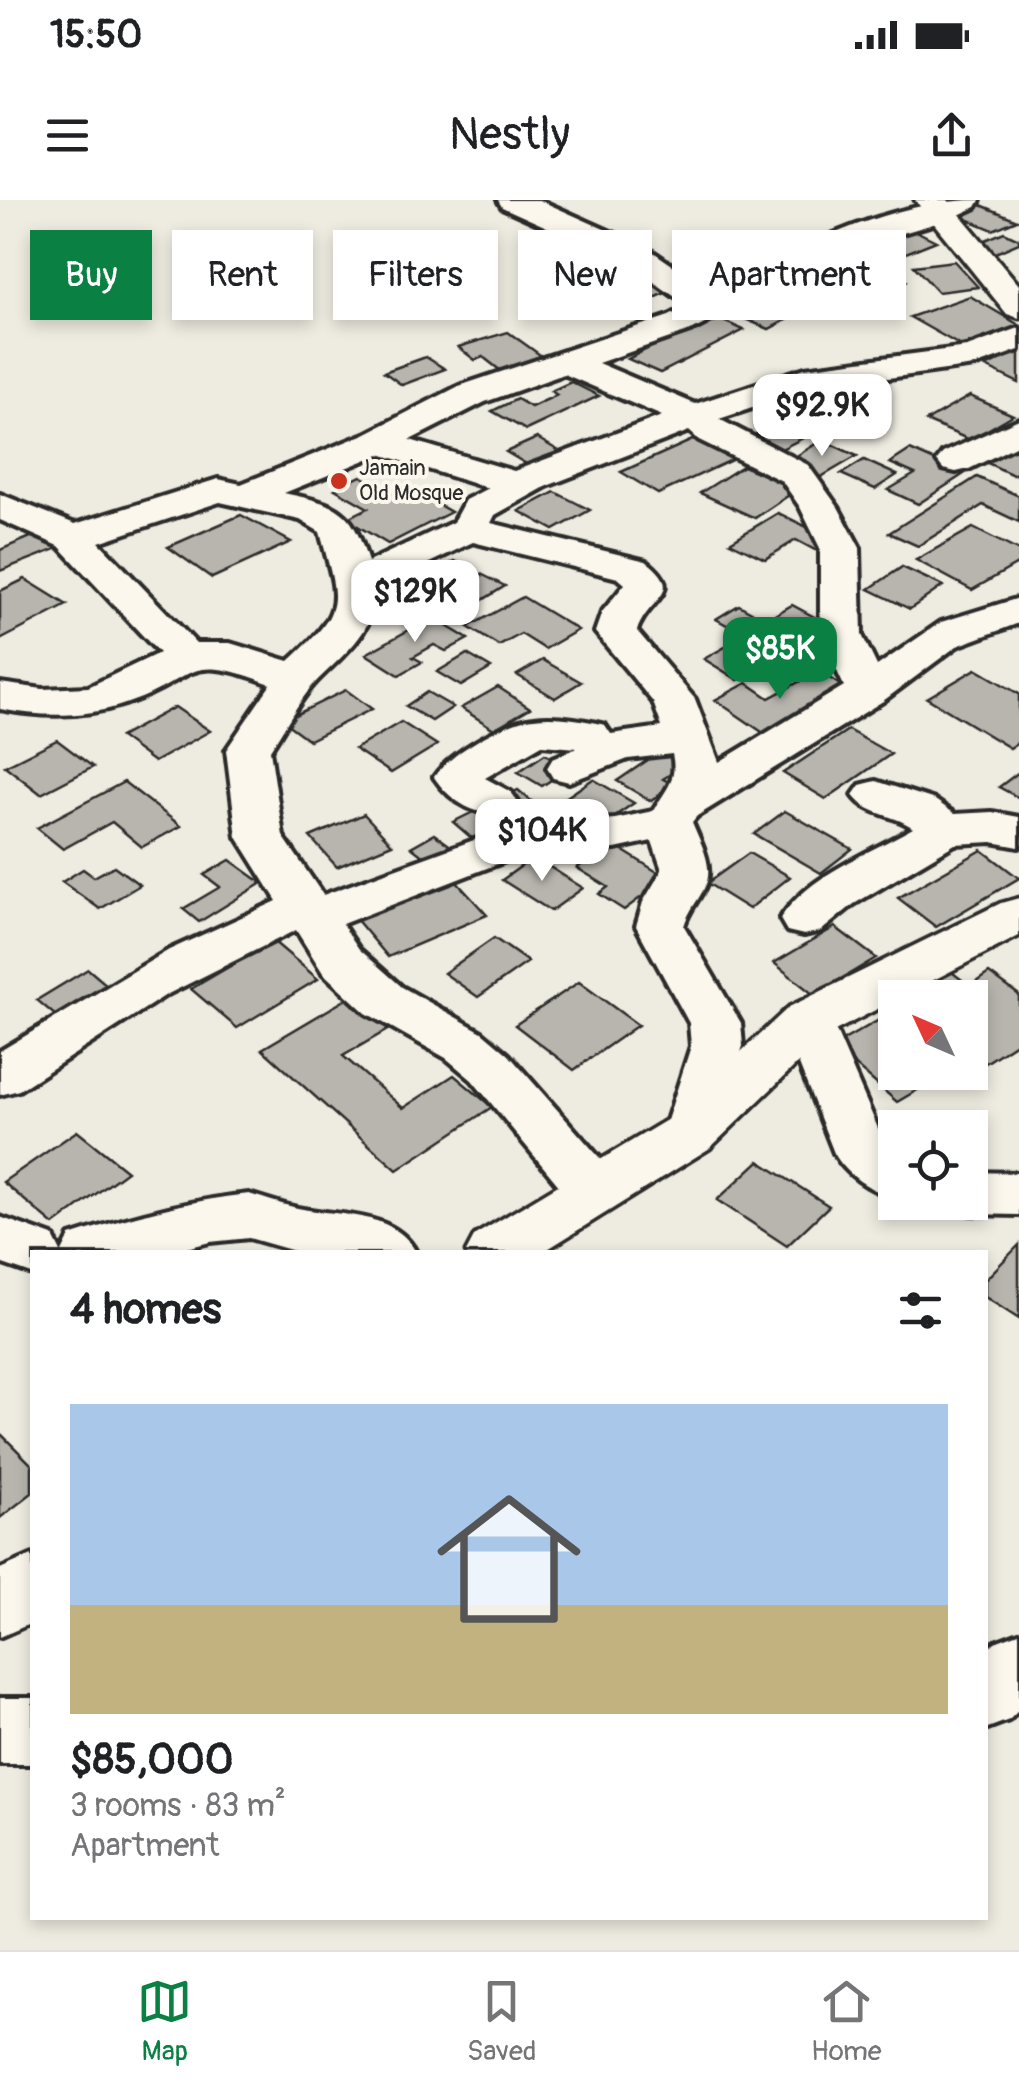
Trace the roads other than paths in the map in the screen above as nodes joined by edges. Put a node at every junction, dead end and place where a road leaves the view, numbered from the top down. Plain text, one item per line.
1 (513, 200) edge
2 (898, 200) edge
3 (945, 204) edge
4 (870, 230) edge
5 (672, 279) edge
6 (1019, 307) edge
7 (688, 320) edge
8 (1019, 338) edge
9 (563, 362) junction
10 (694, 416) junction
11 (1019, 430) edge
12 (378, 442) junction
13 (956, 461) dead end
14 (534, 478) junction
15 (246, 495) junction
16 (0, 506) edge
17 (469, 529) junction
18 (74, 538) junction
19 (354, 584) junction
20 (1019, 610) edge
21 (184, 656) junction
22 (296, 678) junction
23 (868, 692) junction
24 (0, 696) edge
25 (689, 738) junction
26 (876, 795) dead end
27 (496, 802) dead end
28 (674, 814) junction
29 (945, 830) junction
30 (1019, 832) edge
31 (309, 913) junction
32 (1019, 915) edge
33 (804, 919) dead end
34 (808, 1022) junction
35 (0, 1076) edge
36 (690, 1133) junction
37 (878, 1165) edge
38 (594, 1189) junction
39 (988, 1193) edge
40 (1019, 1194) edge
41 (0, 1239) edge
42 (98, 1250) edge
43 (384, 1250) edge
44 (499, 1250) edge
45 (30, 1251) edge
46 (30, 1587) edge
47 (0, 1606) edge
48 (1019, 1664) edge
49 (988, 1694) edge
50 (30, 1730) edge
51 (0, 1731) edge

1 - 5 street
2 - 3 street
3 - 4 street
3 - 6 street
7 - 9 street
8 - 10 street
9 - 10 street
9 - 12 street
10 - 14 street
10 - 23 street
11 - 13 street
12 - 14 street
12 - 15 street
14 - 17 street
15 - 18 street
15 - 19 street
16 - 18 street
17 - 19 street
17 - 25 street
18 - 21 street
19 - 22 street
20 - 23 street
21 - 22 street
21 - 24 street
22 - 31 street
23 - 28 street
25 - 27 street
25 - 28 street
26 - 29 street
28 - 31 street
28 - 36 street
29 - 30 street
29 - 33 street
31 - 35 street
31 - 38 street
32 - 34 street
34 - 36 street
34 - 37 street
36 - 38 street
38 - 44 street
39 - 40 street
41 - 45 street
42 - 43 street
46 - 47 street
48 - 49 street
50 - 51 street

